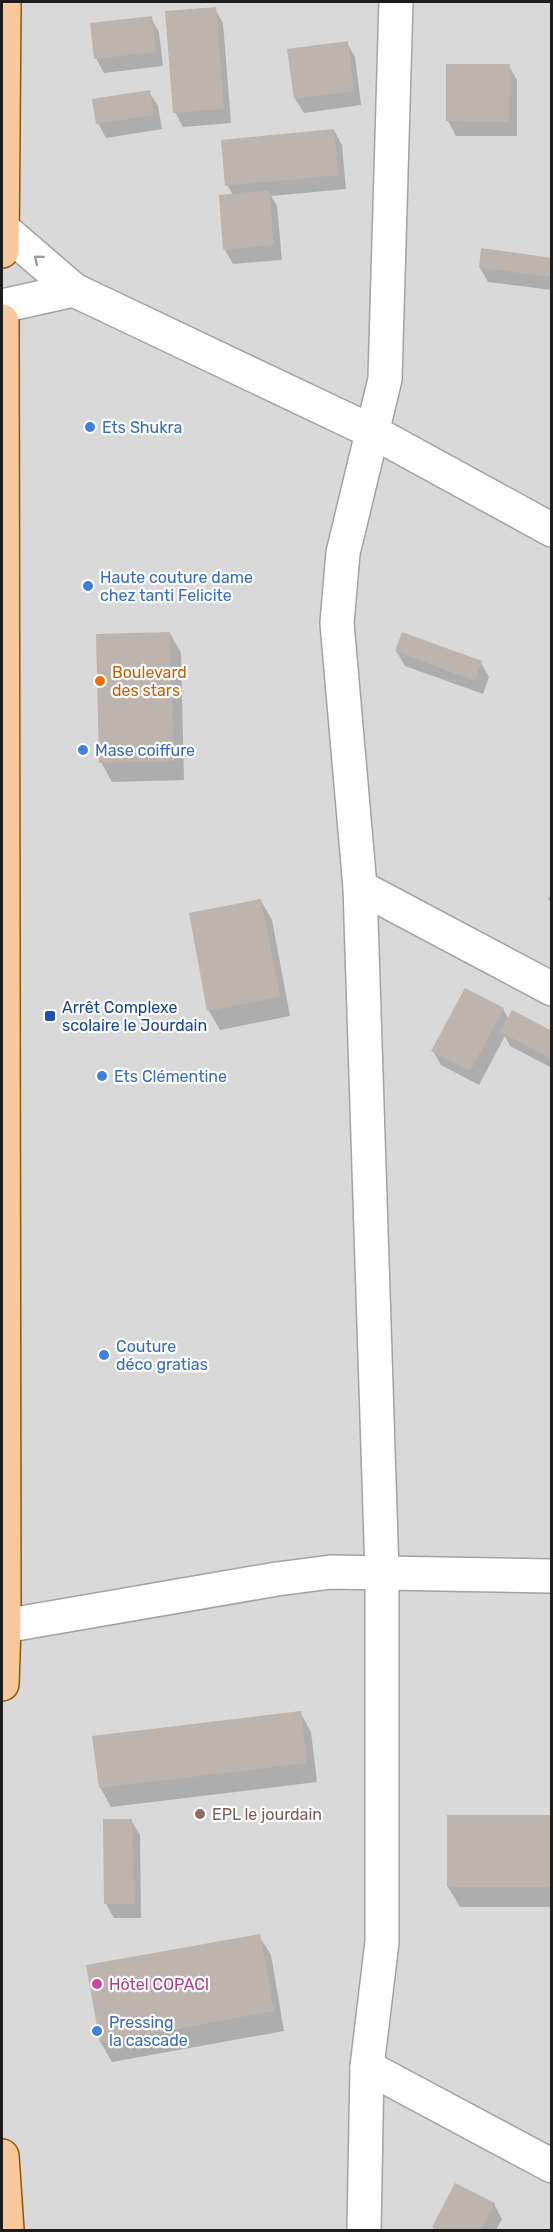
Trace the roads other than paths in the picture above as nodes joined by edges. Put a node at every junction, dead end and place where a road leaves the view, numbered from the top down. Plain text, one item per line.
1 (4, 2) edge
2 (396, 2) edge
3 (2, 229) edge
4 (2, 251) edge
5 (74, 290) junction
6 (2, 306) edge
7 (2, 321) edge
8 (373, 432) junction
9 (552, 530) edge
10 (360, 887) junction
11 (552, 989) edge
12 (382, 1573) junction
13 (552, 1576) edge
14 (4, 1626) junction
15 (2, 1684) edge
16 (368, 2067) junction
17 (2, 2156) edge
18 (552, 2166) edge
19 (7, 2230) edge
20 (364, 2230) edge

1 - 3 main road
2 - 8 street
3 - 4 main road
5 -> 3 street
5 - 6 street
5 - 8 street
7 - 14 main road
8 - 9 street
8 - 10 street
10 - 11 street
10 - 12 street
12 - 13 street
12 - 14 street
12 - 16 street
14 - 15 main road
16 - 18 street
16 - 20 street
17 - 19 main road

